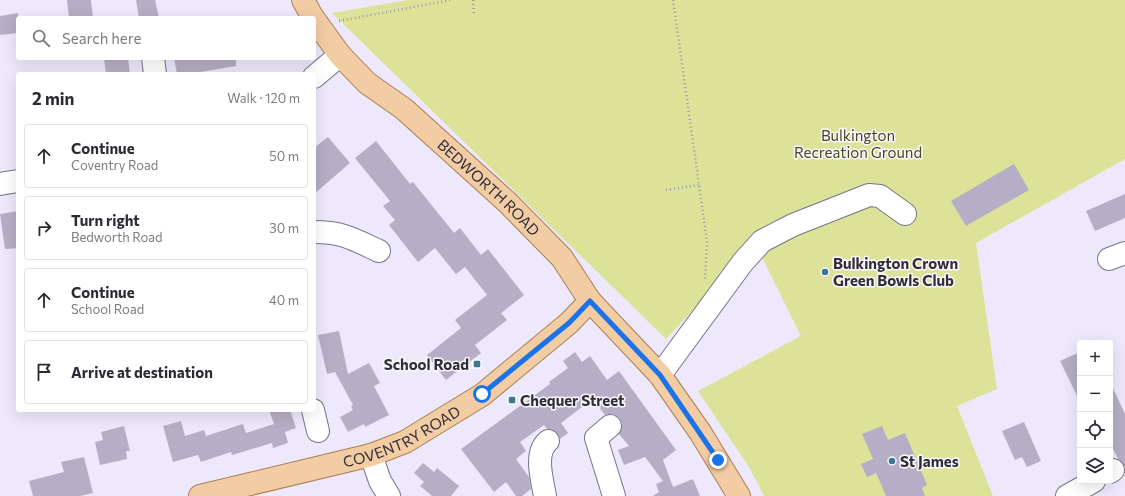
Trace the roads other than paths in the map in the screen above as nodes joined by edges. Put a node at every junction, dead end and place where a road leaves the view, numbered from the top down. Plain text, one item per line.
1 (303, 0) edge
2 (313, 16) edge
3 (316, 21) edge
4 (340, 55) junction
5 (153, 60) edge
6 (155, 72) edge
7 (316, 74) edge
8 (16, 181) edge
9 (0, 184) edge
10 (904, 214) dead end
11 (316, 232) edge
12 (379, 251) dead end
13 (590, 301) junction
14 (656, 371) junction
15 (313, 412) edge
16 (610, 426) dead end
17 (318, 431) dead end
18 (538, 454) dead end
19 (371, 455) junction
20 (1088, 484) edge
21 (200, 496) edge
22 (389, 496) edge
23 (545, 496) edge
24 (614, 496) edge
25 (739, 496) edge
26 (1066, 496) edge

1 - 2 main road, BEDWORTH ROAD
3 - 4 main road, BEDWORTH ROAD
4 - 7 street
4 - 13 main road, BEDWORTH ROAD
5 - 6 street
8 - 9 street
10 - 14 street
11 - 12 street
13 - 14 main road, BEDWORTH ROAD
13 - 19 main road, COVENTRY ROAD
14 - 25 main road
15 - 17 street
16 - 24 street
18 - 23 street
19 - 21 main road, COVENTRY ROAD
19 - 22 street
20 - 26 street

